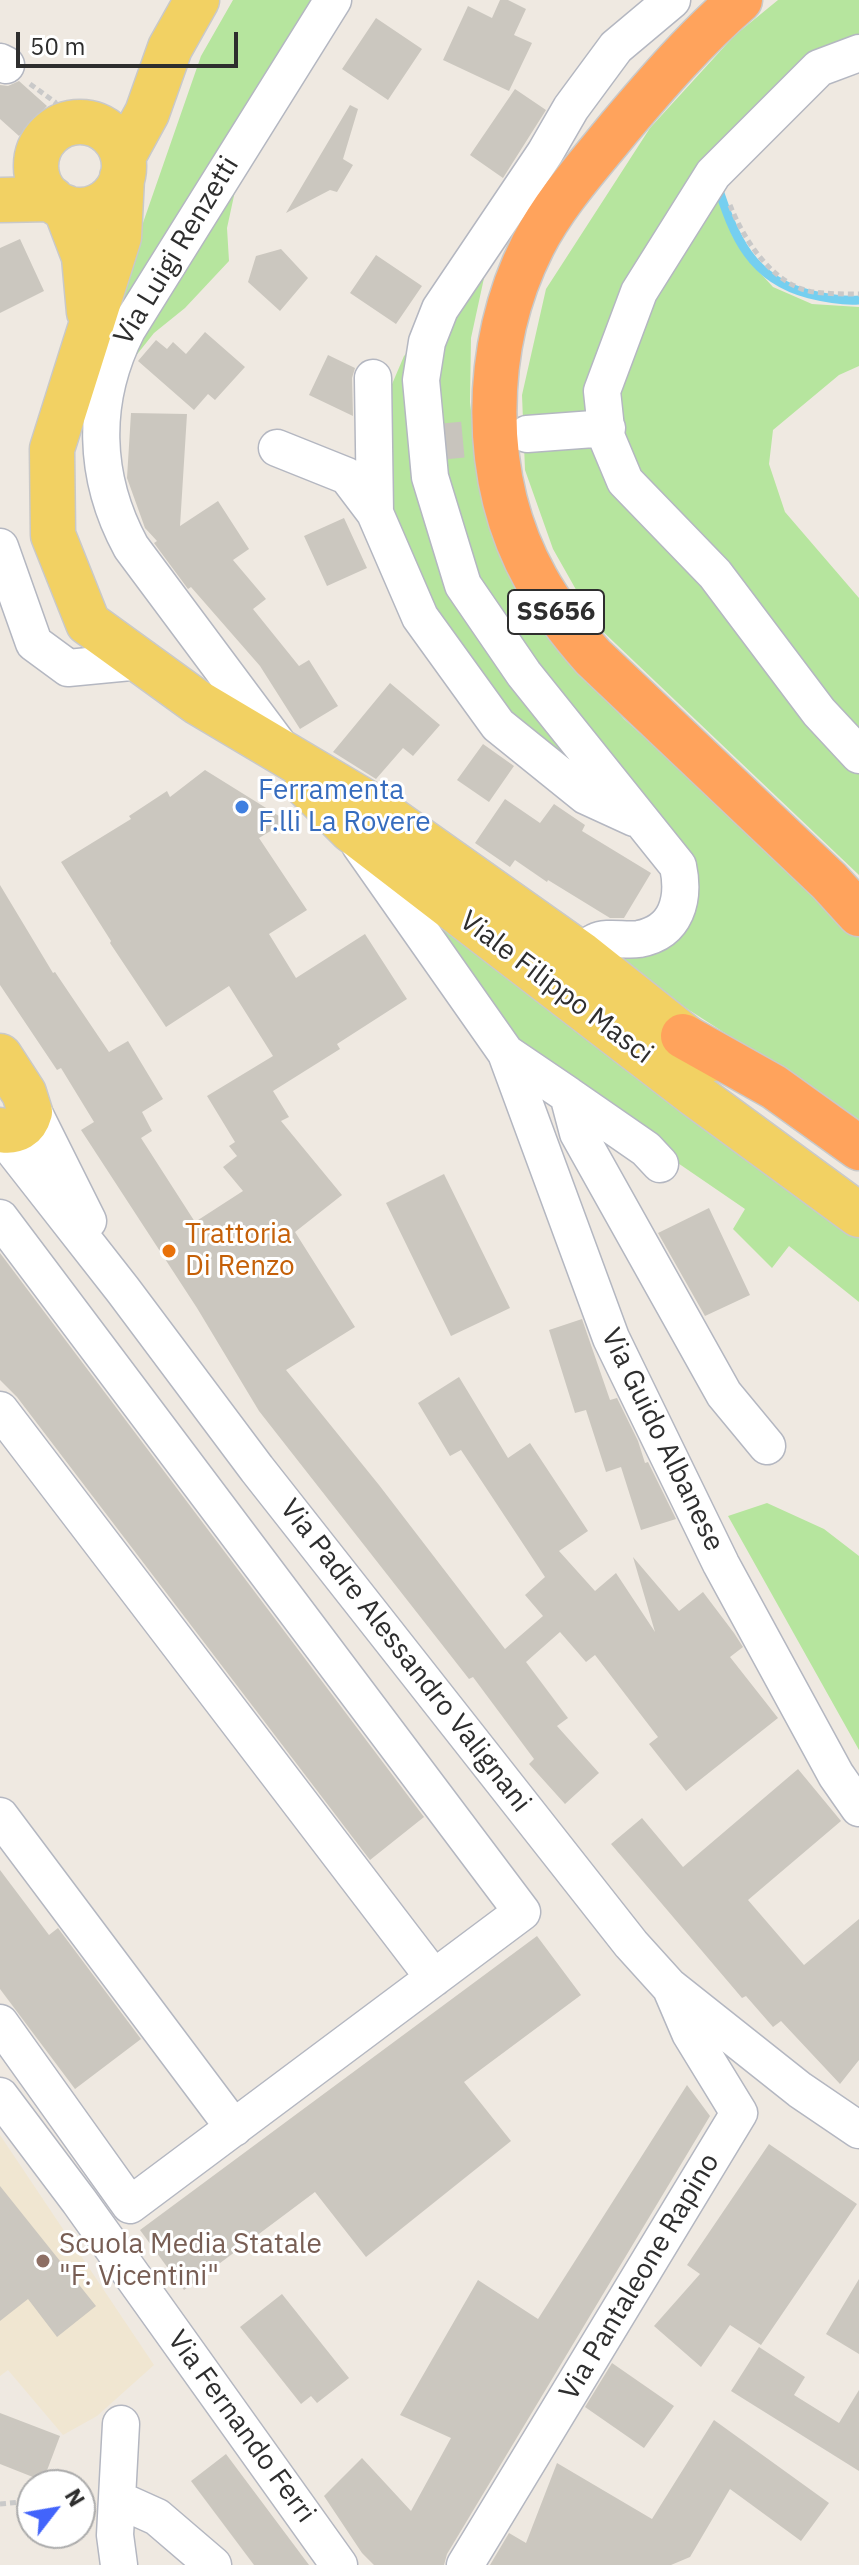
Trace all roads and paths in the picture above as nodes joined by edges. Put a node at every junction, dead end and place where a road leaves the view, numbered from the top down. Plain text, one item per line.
1 (197, 0) edge
2 (333, 0) edge
3 (672, 0) edge
4 (740, 0) edge
5 (170, 48) junction
6 (859, 53) edge
7 (36, 88) dead end
8 (48, 143) edge
9 (123, 167) junction
10 (716, 170) junction
11 (0, 200) edge
12 (58, 203) junction
13 (859, 294) edge
14 (90, 330) junction
15 (373, 378) dead end
16 (607, 428) junction
17 (527, 434) tunnel mouth
18 (277, 448) dead end
19 (375, 513) junction
20 (0, 547) edge
21 (141, 661) junction
22 (277, 751) junction
23 (859, 755) edge
24 (643, 823) junction
25 (351, 830) junction
26 (844, 893) edge
27 (859, 914) edge
28 (481, 931) junction
29 (581, 954) junction
30 (683, 1036) junction
31 (506, 1053) junction
32 (0, 1056) edge
33 (568, 1095) junction
34 (10, 1123) edge
35 (859, 1148) edge
36 (660, 1164) dead end
37 (859, 1168) edge
38 (859, 1215) edge
39 (0, 1218) edge
40 (0, 1410) edge
41 (767, 1446) dead end
42 (859, 1808) edge
43 (0, 1816) edge
44 (434, 1978) junction
45 (669, 1986) junction
46 (0, 2023) edge
47 (0, 2096) edge
48 (234, 2128) junction
49 (859, 2130) edge
50 (121, 2424) dead end
51 (117, 2499) junction
52 (119, 2565) edge
53 (213, 2565) edge
54 (339, 2565) edge
55 (465, 2565) edge

1 - 5 main road
2 - 22 street, Via Luigi Renzetti
3 - 24 street
4 - 26 highway, SS656
5 - 8 main road
5 - 9 main road
6 - 10 street
7 - 8 path
8 - 9 main road
8 - 12 main road
9 - 12 main road
9 - 14 main road, Viale Filippo Masci
10 - 13 path
10 - 16 street
11 - 12 main road
12 - 14 main road, Viale Filippo Masci
14 - 21 main road, Viale Filippo Masci
15 - 19 street
16 - 17 street
16 - 23 street
18 - 19 street
19 - 24 street
20 - 21 street
21 - 22 main road, Viale Filippo Masci
22 - 25 main road, Viale Filippo Masci
22 - 29 main road, Viale Filippo Masci
24 - 29 street
25 - 28 main road, Viale Filippo Masci
25 - 31 street, Via Guido Albanese
26 - 27 highway, SS656
28 - 29 street
28 - 38 main road, Viale Filippo Masci
29 - 30 main road, Viale Filippo Masci
30 - 35 highway
30 - 37 main road, Viale Filippo Masci
31 - 33 street, Via Guido Albanese
31 - 42 street, Via Guido Albanese
32 - 34 main road
33 - 36 street
33 - 41 street
34 - 45 street, Via Padre Alessandro Valignani
39 - 44 street
40 - 44 street
43 - 48 street
44 - 48 street
45 - 49 street, Via Padre Alessandro Valignani
45 - 55 street, Via Pantaleone Rapino
46 - 48 street
47 - 54 street, Via Fernando Ferri
50 - 51 street
51 - 52 street
51 - 53 street

